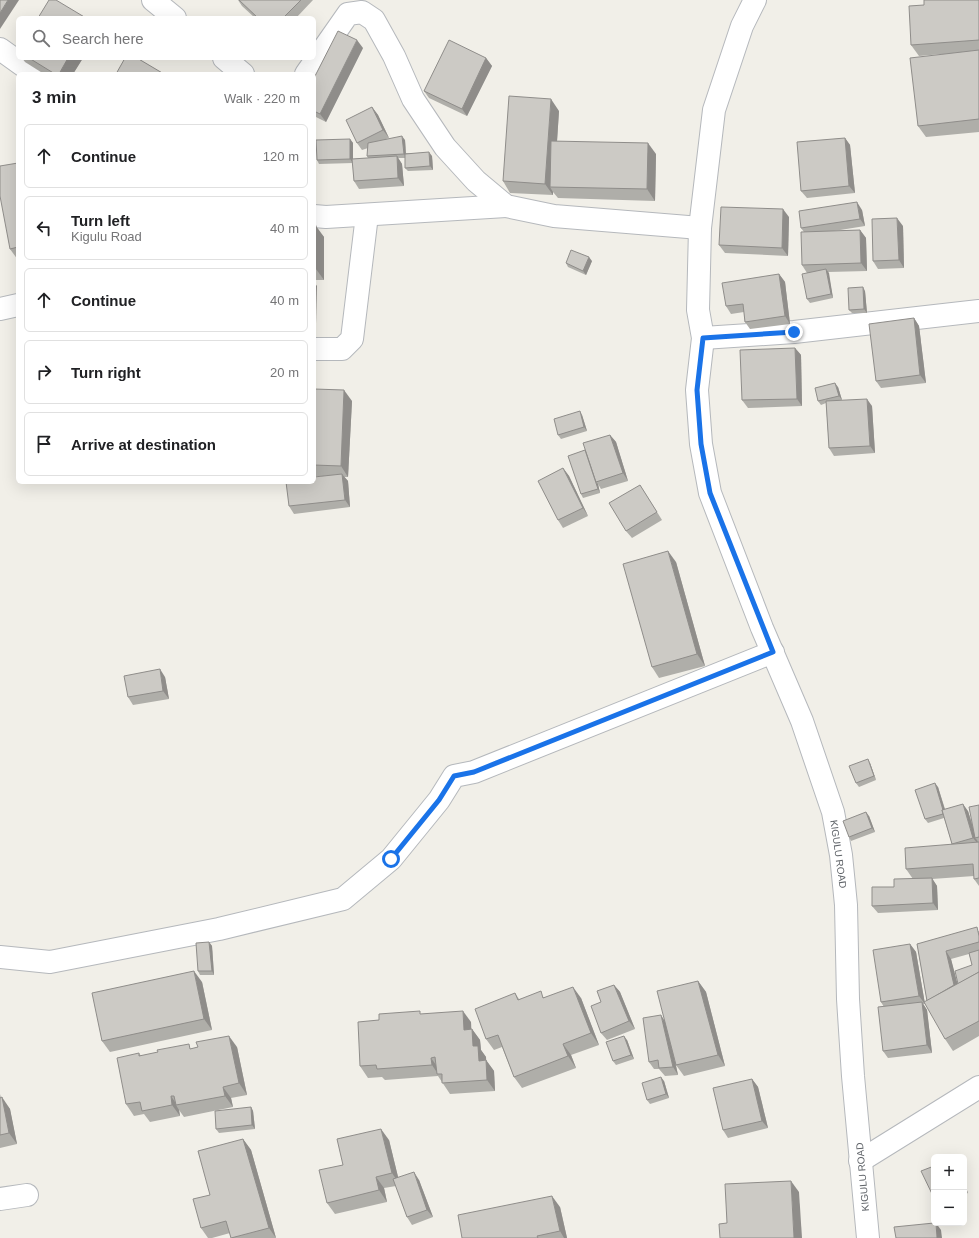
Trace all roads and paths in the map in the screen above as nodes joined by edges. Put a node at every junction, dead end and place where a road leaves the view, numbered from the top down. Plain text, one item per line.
1 (153, 0) edge
2 (755, 0) edge
3 (173, 16) edge
4 (0, 49) edge
5 (226, 60) edge
6 (316, 60) edge
7 (316, 60) edge
8 (32, 72) edge
9 (241, 72) edge
10 (307, 72) edge
11 (506, 206) junction
12 (367, 214) junction
13 (316, 216) edge
14 (700, 228) junction
15 (16, 305) edge
16 (0, 309) edge
17 (979, 311) edge
18 (703, 338) junction
19 (316, 349) edge
20 (773, 652) junction
21 (0, 957) edge
22 (979, 1086) edge
23 (860, 1161) junction
24 (27, 1195) dead end
25 (0, 1199) edge
26 (868, 1238) edge

1 - 3 street
2 - 14 street, KIGULU ROAD
4 - 8 street
5 - 9 street
6 - 11 street
7 - 10 street
11 - 12 street
11 - 14 street
12 - 13 street
12 - 19 street
14 - 18 street, KIGULU ROAD
15 - 16 street
17 - 18 street
18 - 20 street, KIGULU ROAD
20 - 21 street
20 - 23 street, KIGULU ROAD
22 - 23 street
23 - 26 street, KIGULU ROAD
24 - 25 street

